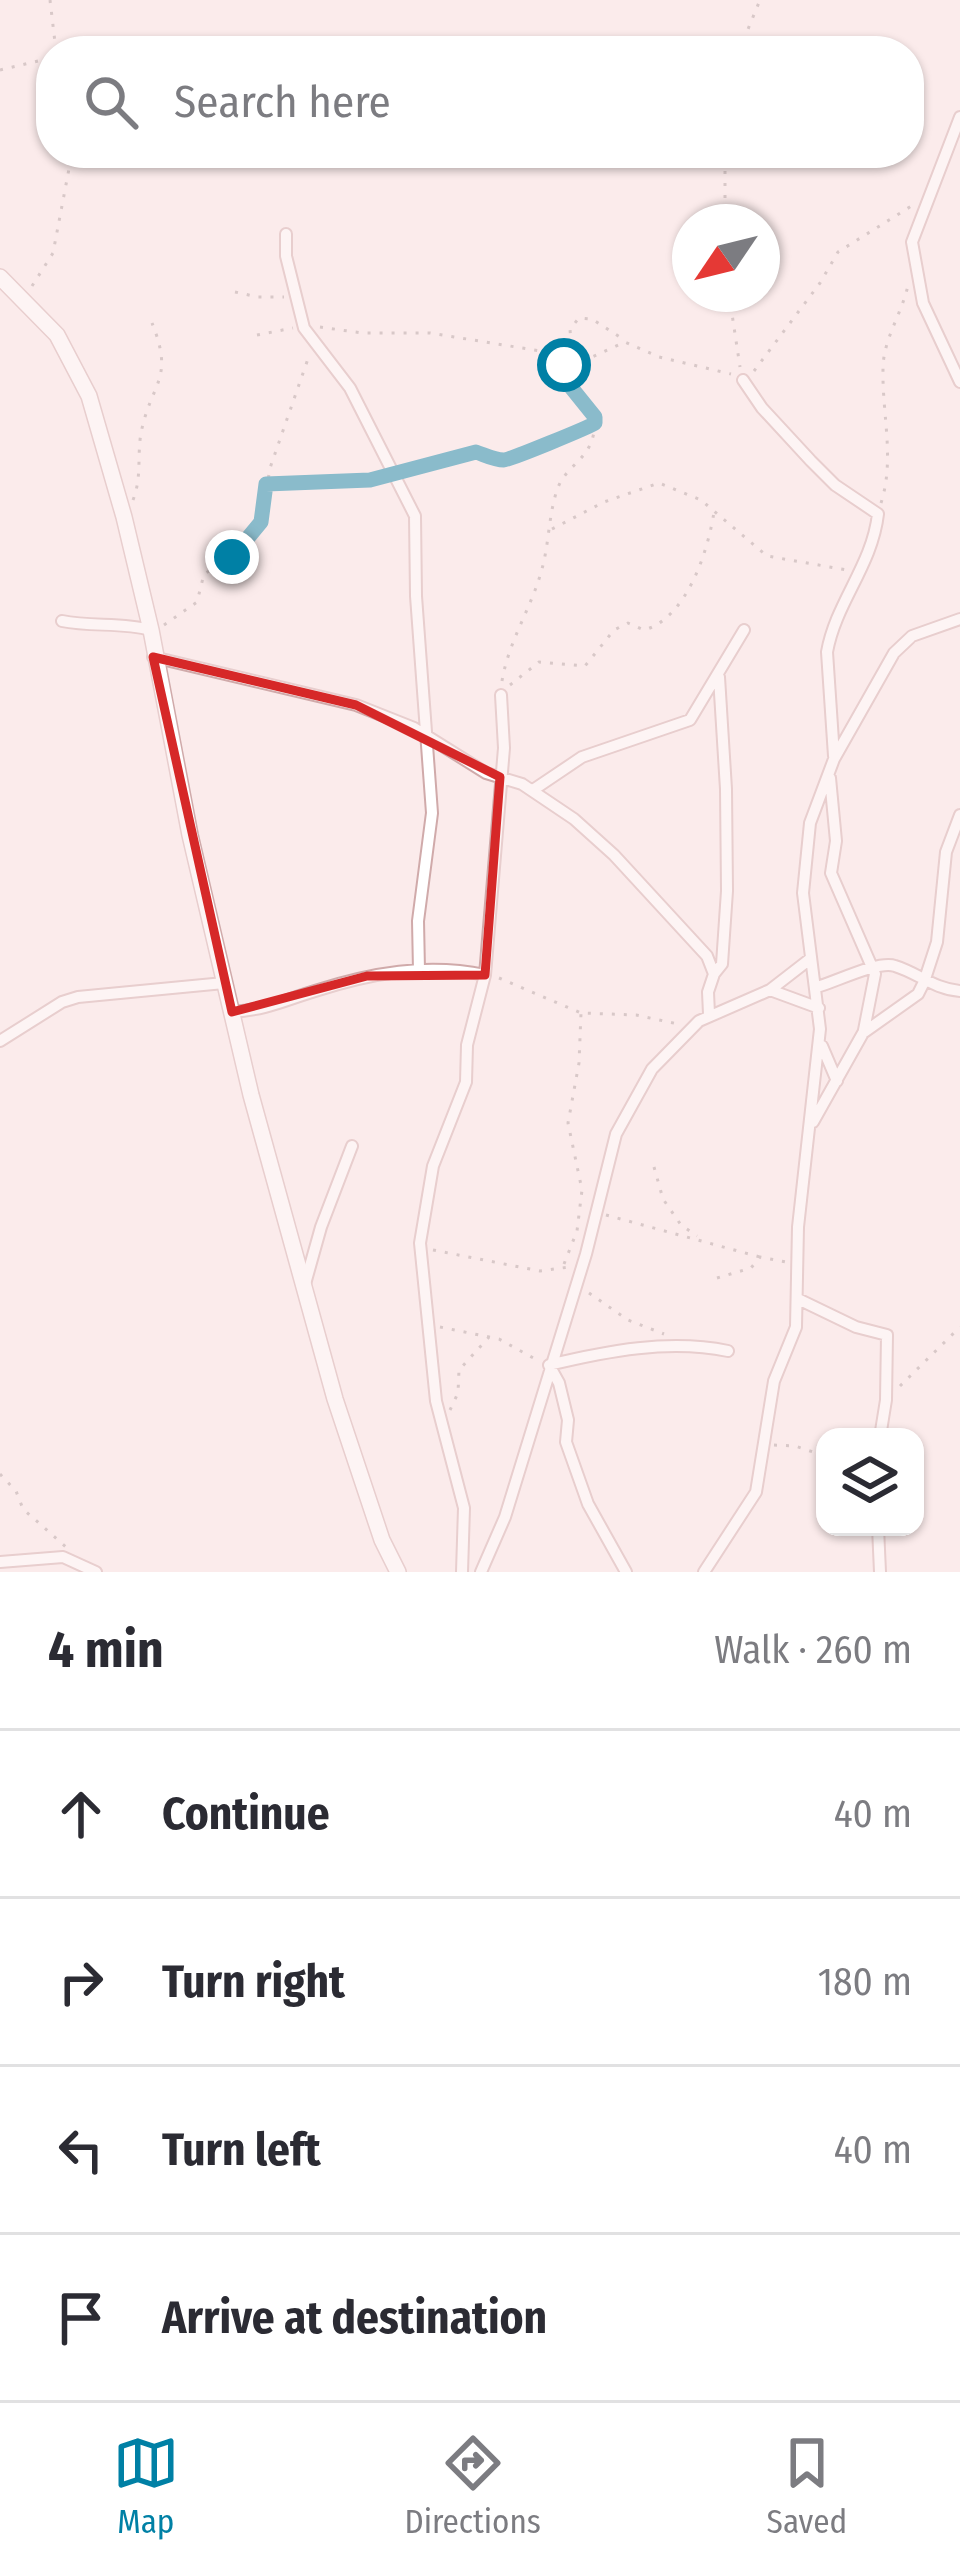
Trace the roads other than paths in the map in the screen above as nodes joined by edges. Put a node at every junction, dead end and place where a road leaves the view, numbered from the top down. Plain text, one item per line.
1 (960, 117) edge
2 (286, 234) dead end
3 (0, 277) edge
4 (743, 380) road end
5 (960, 382) edge
6 (960, 619) edge
7 (62, 621) dead end
8 (151, 630) junction
9 (744, 630) dead end
10 (153, 657) junction
11 (719, 677) junction
12 (501, 695) road end
13 (427, 737) junction
14 (834, 759) junction
15 (830, 774) junction
16 (500, 777) junction
17 (533, 790) junction
18 (960, 815) edge
19 (810, 959) junction
20 (929, 959) junction
21 (873, 967) junction
22 (419, 970) junction
23 (904, 971) junction
24 (714, 974) junction
25 (485, 976) junction
26 (924, 982) junction
27 (224, 983) junction
28 (817, 987) junction
29 (770, 990) junction
30 (960, 992) edge
31 (819, 1008) junction
32 (232, 1012) junction
33 (704, 1017) junction
34 (863, 1034) junction
35 (0, 1040) edge
36 (820, 1040) junction
37 (837, 1082) junction
38 (811, 1125) junction
39 (352, 1146) dead end
40 (305, 1284) junction
41 (798, 1299) junction
42 (728, 1351) dead end
43 (549, 1365) junction
44 (881, 1428) edge
45 (878, 1536) edge
46 (0, 1562) edge
47 (96, 1572) edge
48 (398, 1572) edge
49 (462, 1572) edge
50 (481, 1572) edge
51 (626, 1572) edge
52 (704, 1572) edge
53 (880, 1572) edge

1 - 5 street
2 - 13 street
3 - 8 street
4 - 14 street
6 - 14 street
7 - 8 street
8 - 10 street
9 - 11 street
10 - 13 street
10 - 27 street
11 - 17 street
11 - 24 street
12 - 16 street
13 - 16 street
13 - 22 street
14 - 15 street
15 - 19 street
15 - 21 street
16 - 17 street
16 - 25 street
17 - 24 street
18 - 20 street
19 - 28 street
19 - 29 street
20 - 23 street
20 - 26 street
21 - 23 street
21 - 28 street
21 - 34 street
22 - 25 street
22 - 32 street
23 - 26 street
24 - 33 street
25 - 49 street
26 - 30 street
26 - 34 street
27 - 32 street
27 - 35 street
28 - 31 street
29 - 31 street
29 - 33 street
31 - 36 street
32 - 40 street
33 - 43 street
34 - 37 street
36 - 37 street
36 - 38 street
37 - 38 street
38 - 41 street
39 - 40 street
40 - 48 street
41 - 44 street
41 - 52 street
42 - 43 street
43 - 50 street
43 - 51 street
45 - 53 street
46 - 47 street

